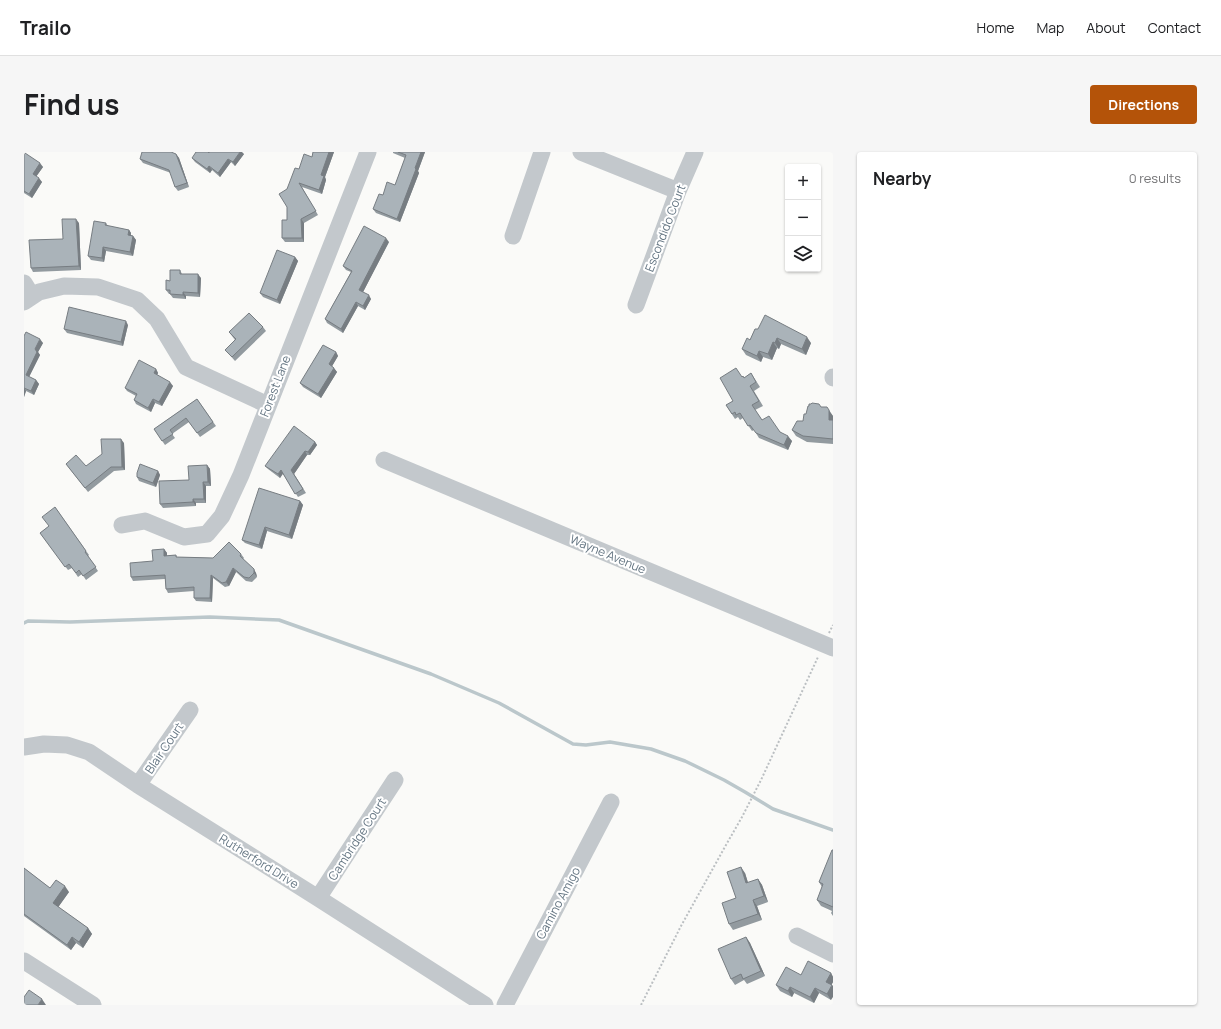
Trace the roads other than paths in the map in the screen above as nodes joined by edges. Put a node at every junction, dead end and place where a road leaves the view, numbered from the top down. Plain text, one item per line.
1 (368, 152) edge
2 (542, 152) edge
3 (581, 152) edge
4 (695, 152) edge
5 (678, 191) junction
6 (513, 236) dead end
7 (27, 294) edge
8 (636, 305) dead end
9 (268, 404) junction
10 (384, 460) dead end
11 (122, 525) dead end
12 (828, 646) edge
13 (190, 710) dead end
14 (24, 747) edge
15 (395, 780) dead end
16 (138, 785) junction
17 (611, 802) dead end
18 (318, 898) junction
19 (797, 936) dead end
20 (833, 954) edge
21 (24, 961) edge
22 (92, 1005) edge
23 (485, 1005) edge
24 (505, 1005) edge

1 - 9 street, Forest Lane
2 - 6 street
3 - 5 street
4 - 5 street, Escondido Court
5 - 8 street, Escondido Court
7 - 9 street
9 - 11 street, Forest Lane
10 - 12 street, Wayne Avenue
13 - 16 street, Blair Court
14 - 16 street, Rutherford Drive
15 - 18 street, Cambridge Court
16 - 18 street, Rutherford Drive
17 - 24 street, Camino Amigo
18 - 23 street, Rutherford Drive
19 - 20 street
21 - 22 street

